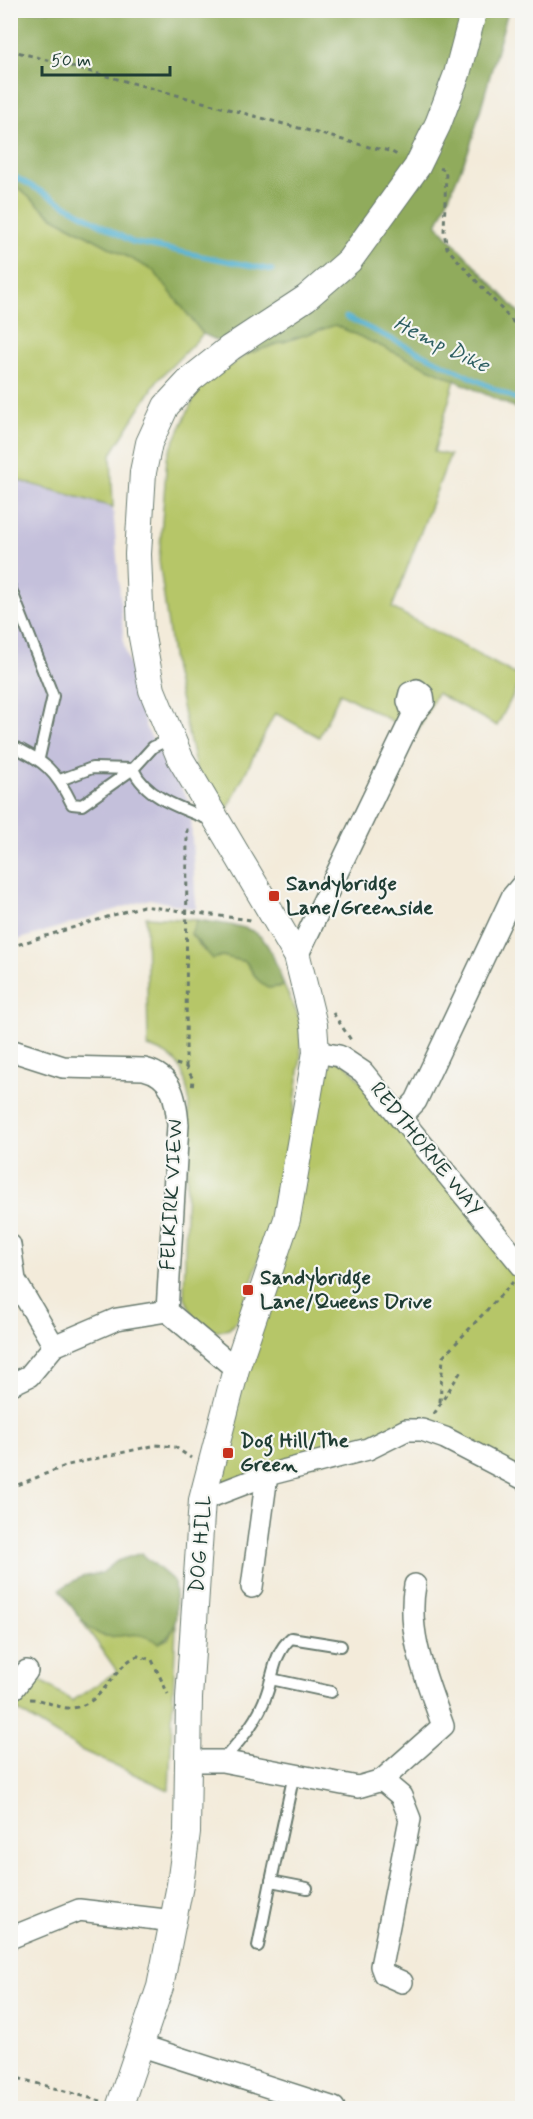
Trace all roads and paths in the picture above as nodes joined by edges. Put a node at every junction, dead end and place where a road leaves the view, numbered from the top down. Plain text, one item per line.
1 (474, 10) edge
2 (10, 50) edge
3 (420, 161) junction
4 (522, 332) edge
5 (10, 587) edge
6 (413, 715) dead end
7 (170, 739) junction
8 (10, 745) edge
9 (39, 758) junction
10 (133, 769) junction
11 (60, 780) junction
12 (187, 811) junction
13 (217, 823) junction
14 (522, 885) edge
15 (188, 912) junction
16 (277, 924) junction
17 (10, 947) edge
18 (297, 956) junction
19 (327, 1004) dead end
20 (351, 1042) dead end
21 (10, 1050) edge
22 (316, 1052) junction
23 (186, 1066) dead end
24 (400, 1119) junction
25 (10, 1245) edge
26 (518, 1273) edge
27 (166, 1311) junction
28 (54, 1346) junction
29 (236, 1369) junction
30 (461, 1371) dead end
31 (10, 1385) edge
32 (440, 1402) junction
33 (424, 1431) junction
34 (211, 1469) junction
35 (267, 1475) junction
36 (522, 1478) edge
37 (10, 1488) edge
38 (202, 1500) junction
39 (415, 1585) dead end
40 (252, 1587) dead end
41 (340, 1646) dead end
42 (27, 1671) dead end
43 (271, 1679) junction
44 (14, 1692) edge
45 (331, 1692) dead end
46 (189, 1698) junction
47 (187, 1761) junction
48 (222, 1761) junction
49 (294, 1774) junction
50 (382, 1780) junction
51 (271, 1881) junction
52 (307, 1888) dead end
53 (174, 1921) junction
54 (10, 1938) edge
55 (258, 1947) dead end
56 (402, 1982) dead end
57 (139, 2045) junction
58 (10, 2076) edge
59 (119, 2107) edge
60 (334, 2109) edge

1 - 3 street, DOG HILL
2 - 3 path
3 - 4 path
3 - 7 street, DOG HILL
5 - 9 lane
6 - 18 street
7 - 10 lane
7 - 13 street, DOG HILL
8 - 9 lane
9 - 11 lane
10 - 11 lane
10 - 11 lane
10 - 12 lane
12 - 13 lane
12 - 15 path
13 - 16 street, DOG HILL
14 - 24 street
15 - 16 path
15 - 17 path
15 - 23 path
16 - 18 street, DOG HILL
18 - 22 street, DOG HILL
19 - 20 path
21 - 27 street, FELKIRK VIEW
22 - 24 street, REDTHORNE WAY
22 - 29 street, DOG HILL
24 - 26 street, REDTHORNE WAY
25 - 28 street
26 - 32 path
27 - 28 street
27 - 29 street
28 - 31 street
29 - 34 street, DOG HILL
30 - 32 path
32 - 33 path
33 - 35 street
33 - 36 street
34 - 37 path
34 - 38 street, DOG HILL
35 - 38 street
35 - 40 street
38 - 46 street, DOG HILL
39 - 50 street
41 - 43 lane
42 - 44 street
43 - 45 lane
43 - 48 lane
44 - 46 path
46 - 47 street, DOG HILL
47 - 48 street
47 - 53 street, DOG HILL
48 - 49 street
49 - 50 street
49 - 51 lane
50 - 56 street
51 - 52 lane
51 - 55 lane
53 - 54 street
53 - 57 street, DOG HILL
57 - 59 street, DOG HILL
57 - 60 street
58 - 59 path

